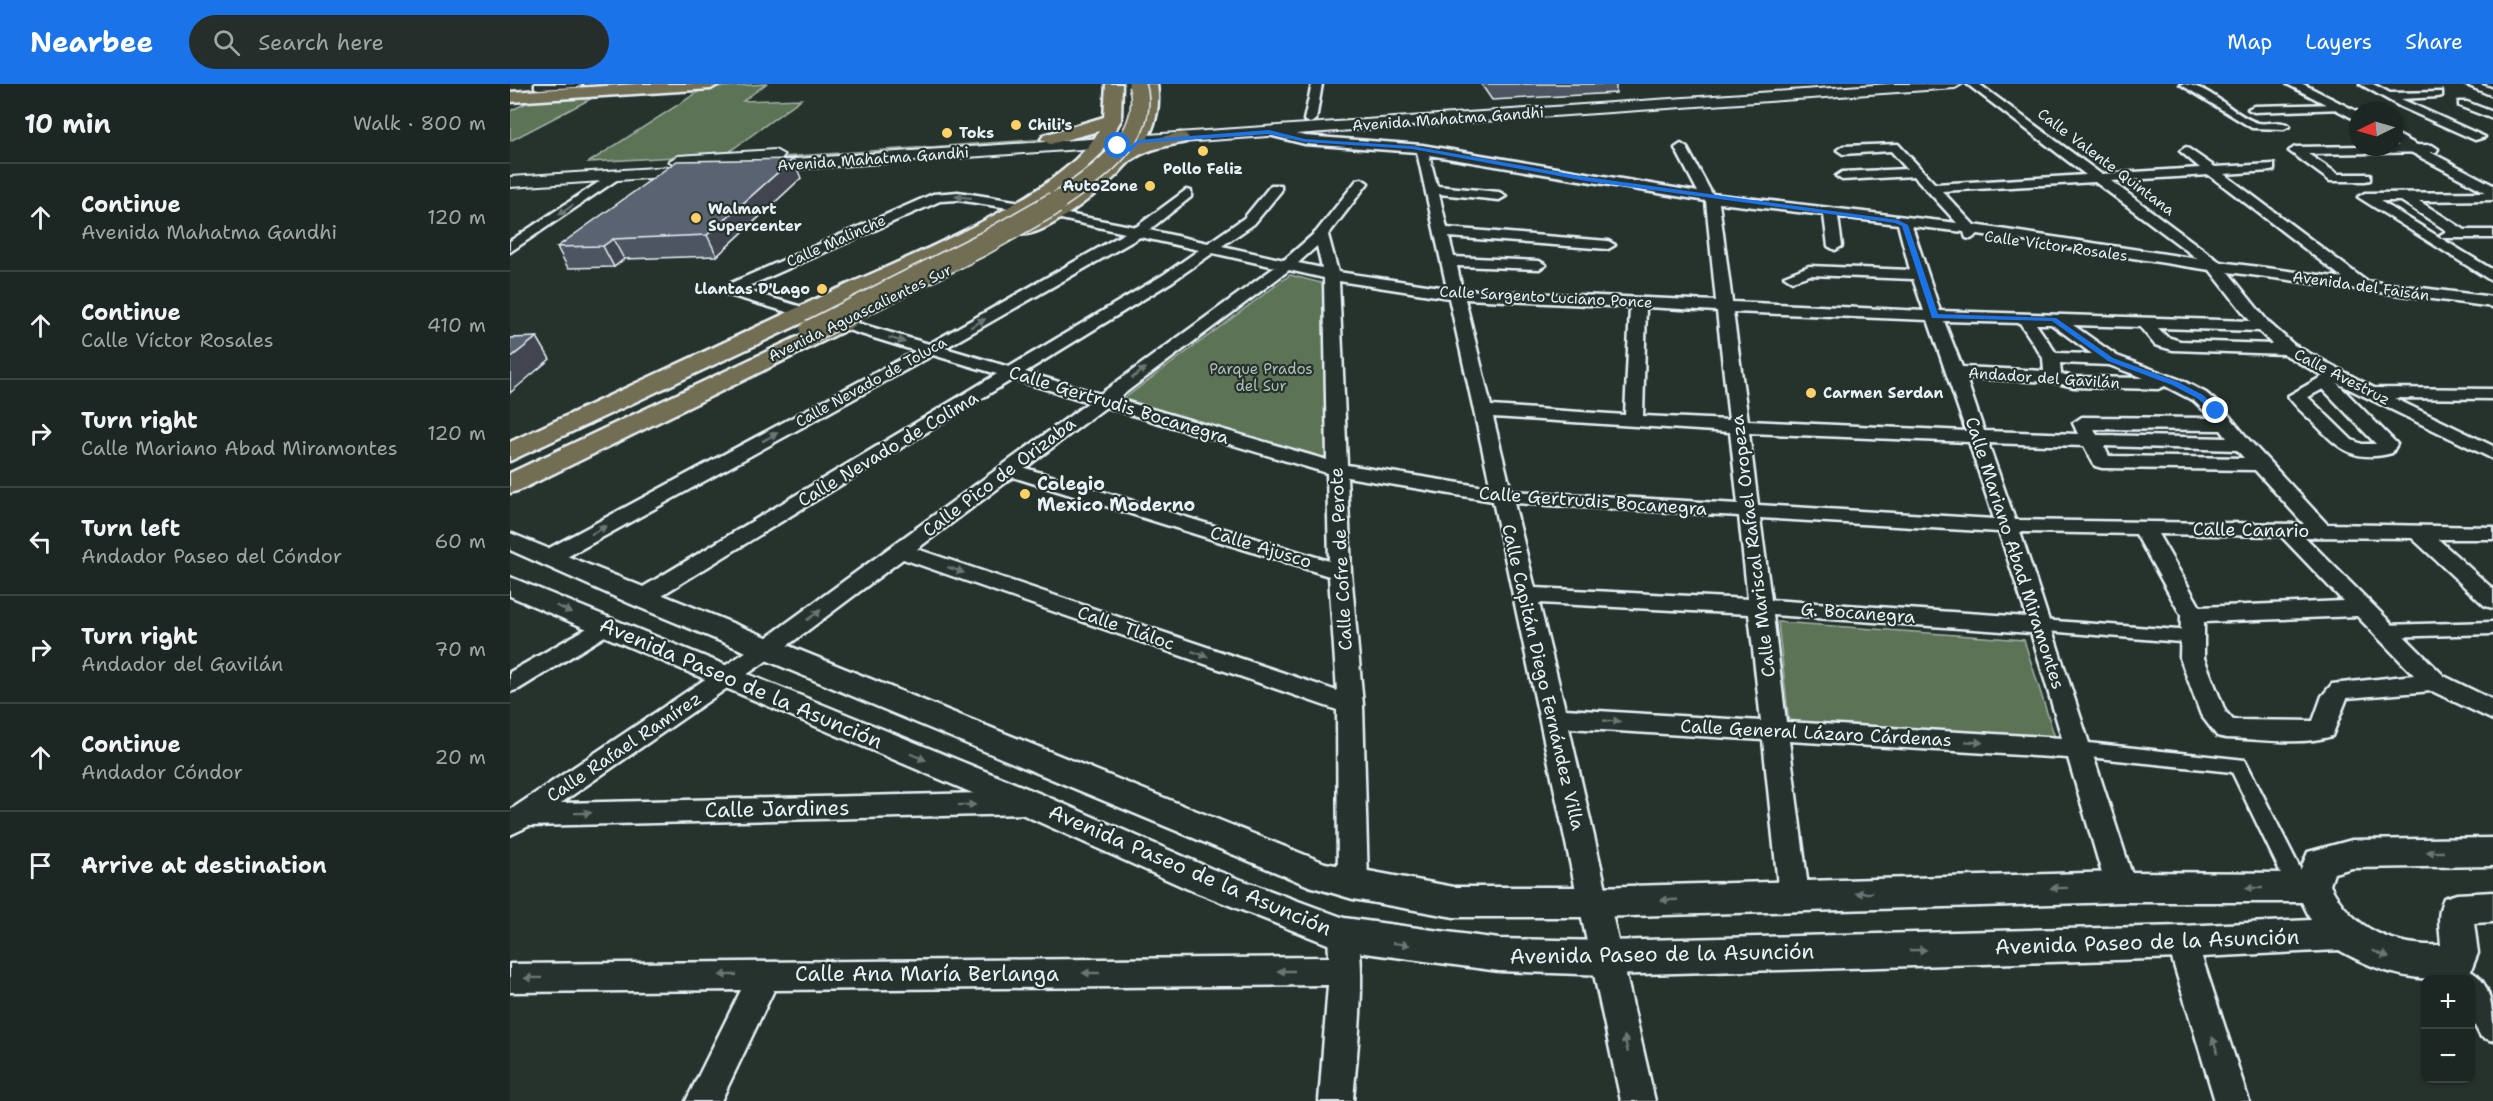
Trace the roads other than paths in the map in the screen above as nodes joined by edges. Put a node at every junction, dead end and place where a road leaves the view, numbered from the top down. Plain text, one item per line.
1 (540, 84) edge
2 (577, 84) edge
3 (628, 84) edge
4 (711, 84) edge
5 (1114, 84) edge
6 (1127, 84) edge
7 (1137, 84) edge
8 (1317, 84) edge
9 (1842, 84) edge
10 (1955, 84) edge
11 (1972, 84) edge
12 (2185, 84) edge
13 (2294, 84) edge
14 (2307, 84) edge
15 (2365, 84) edge
16 (2412, 84) edge
17 (2469, 84) edge
18 (510, 92) edge
19 (2199, 92) junction
20 (2493, 93) edge
21 (2230, 96) dead end
22 (2389, 96) junction
23 (510, 97) edge
24 (2437, 100) junction
25 (2463, 104) dead end
26 (2349, 105) edge
27 (2405, 105) junction
28 (2339, 107) junction
29 (2349, 112) edge
30 (2493, 116) edge
31 (1310, 120) junction
32 (1140, 126) edge
33 (1203, 128) joint
34 (2493, 128) edge
35 (1269, 132) junction
36 (2403, 133) edge
37 (1103, 135) junction
38 (2493, 136) edge
39 (2479, 137) junction
40 (1179, 138) joint
41 (2403, 139) edge
42 (1055, 142) junction
43 (2428, 143) junction
44 (1681, 148) dead end
45 (1422, 149) junction
46 (2186, 151) dead end
47 (2322, 151) junction
48 (1906, 158) junction
49 (1842, 163) junction
50 (2270, 167) dead end
51 (614, 170) junction
52 (2213, 170) junction
53 (1918, 172) junction
54 (510, 178) edge
55 (2102, 179) junction
56 (2493, 182) edge
57 (1362, 183) dead end
58 (1276, 188) dead end
59 (1934, 188) junction
60 (2434, 188) dead end
61 (1432, 189) junction
62 (2493, 190) edge
63 (1186, 194) dead end
64 (1499, 196) dead end
65 (2493, 196) edge
66 (1710, 197) junction
67 (2404, 197) junction
68 (2449, 197) junction
69 (1021, 206) junction
70 (1830, 212) junction
71 (1057, 214) junction
72 (1902, 222) junction
73 (1140, 231) junction
74 (1441, 232) junction
75 (1970, 232) junction
76 (2461, 234) junction
77 (2493, 234) edge
78 (1320, 235) junction
79 (2429, 235) junction
80 (1608, 245) dead end
81 (1835, 246) dead end
82 (510, 248) edge
83 (1211, 248) junction
84 (1447, 261) junction
85 (1287, 265) junction
86 (1539, 265) dead end
87 (2220, 267) junction
88 (1919, 274) junction
89 (1331, 275) junction
90 (1792, 276) dead end
91 (2493, 277) edge
92 (2364, 286) junction
93 (1454, 294) junction
94 (1638, 302) junction
95 (2493, 302) edge
96 (1723, 306) junction
97 (806, 312) junction
98 (1935, 316) junction
99 (2024, 318) junction
100 (2054, 319) junction
101 (2144, 322) junction
102 (841, 323) junction
103 (2263, 326) junction
104 (2288, 349) junction
105 (930, 350) junction
106 (2051, 358) junction
107 (2111, 360) junction
108 (1955, 372) junction
109 (1014, 374) junction
110 (2053, 377) junction
111 (2331, 380) junction
112 (2175, 384) junction
113 (2370, 392) junction
114 (2493, 394) edge
115 (1101, 401) junction
116 (1482, 411) junction
117 (1634, 422) junction
118 (2225, 424) junction
119 (1738, 426) junction
120 (1976, 437) junction
121 (2092, 441) junction
122 (2242, 444) junction
123 (510, 453) edge
124 (2493, 453) edge
125 (510, 462) edge
126 (2260, 464) junction
127 (1335, 469) junction
128 (1011, 470) junction
129 (510, 474) edge
130 (510, 484) edge
131 (1501, 496) junction
132 (1750, 512) junction
133 (2008, 526) junction
134 (2144, 529) junction
135 (2288, 531) junction
136 (2322, 531) junction
137 (2419, 533) junction
138 (2493, 533) edge
139 (510, 541) edge
140 (901, 551) junction
141 (548, 558) junction
142 (1340, 572) junction
143 (2470, 578) junction
144 (2493, 579) edge
145 (510, 586) edge
146 (1523, 595) junction
147 (641, 598) junction
148 (2493, 601) edge
149 (1762, 607) junction
150 (2360, 608) junction
151 (604, 626) junction
152 (2041, 626) junction
153 (2192, 626) junction
154 (2493, 628) edge
155 (2384, 631) junction
156 (767, 649) junction
157 (727, 678) junction
158 (2435, 682) junction
159 (510, 683) edge
160 (1350, 705) junction
161 (2493, 711) edge
162 (1554, 718) junction
163 (1774, 729) junction
164 (2079, 749) junction
165 (1029, 803) junction
166 (517, 819) edge
167 (2493, 852) edge
168 (1353, 884) junction
169 (2121, 887) junction
170 (2306, 887) junction
171 (1794, 895) junction
172 (1595, 902) junction
173 (2493, 907) edge
174 (1343, 934) junction
175 (2344, 934) junction
176 (2182, 942) junction
177 (1607, 958) junction
178 (1345, 971) junction
179 (765, 975) junction
180 (2465, 975) edge
181 (510, 978) edge
182 (2475, 993) edge
183 (2493, 1026) edge
184 (703, 1101) edge
185 (1336, 1101) edge
186 (1638, 1101) edge
187 (2232, 1101) edge

1 - 2 street
3 - 18 main road
4 - 23 main road
5 - 37 main road
6 - 125 main road, Avenida Aguascalientes Sur
7 - 129 main road, Avenida Aguascalientes Sur, bridge
8 - 31 street
9 - 31 main road, Avenida Mahatma Gandhi
10 - 35 main road, Avenida Mahatma Gandhi
11 - 55 street, Calle Valente Quintana
12 - 19 street
13 - 28 street
14 - 26 street
15 - 22 street
16 - 24 street
17 - 20 street
19 - 21 street
19 - 28 street
22 - 24 street
22 - 27 street
24 - 27 street
24 - 34 street
25 - 30 street
27 - 39 street
28 - 29 street
31 - 33 main road, Avenida Mahatma Gandhi
32 - 33 main road
32 - 37 main road
32 - 37 main road
32 - 40 main road
32 - 71 main road, Avenida Aguascalientes Sur
35 - 40 main road, Avenida Mahatma Gandhi
35 - 45 street, Calle Víctor Rosales
36 - 43 street
37 - 42 main road
37 - 42 main road
37 - 69 main road, Avenida Aguascalientes Sur
38 - 39 street
39 - 43 street
41 - 43 street
42 - 51 main road, Avenida Mahatma Gandhi
42 - 51 main road, Avenida Mahatma Gandhi
43 - 47 street
43 - 56 street
43 - 62 street
44 - 66 street
45 - 61 street, Calle Capitán Diego Fernández Villa
45 - 66 street, Calle Víctor Rosales
46 - 52 street
47 - 47 street
48 - 49 street
48 - 49 street
48 - 53 street
49 - 53 street
50 - 52 street
51 - 54 main road
51 -> 82 street
52 - 55 street
52 - 92 street
53 - 59 street
55 - 59 street
55 - 87 street, Calle Valente Quintana
57 - 78 street, Calle Pico de Orizaba
58 - 83 street, Calle Nevado de Colima
59 - 75 street
60 - 68 street
61 - 64 street
61 - 74 street, Calle Capitán Diego Fernández Villa
63 - 73 street, Calle Nevado de Toluca
65 - 68 street
66 - 70 street, Calle Víctor Rosales
66 - 96 street, Calle Mariscal Rafael Oropeza
67 - 68 street
67 - 76 street
67 - 79 street
69 - 97 main road, Avenida Aguascalientes Sur
69 -> 97 street, Calle Malinche
70 - 72 street, Calle Víctor Rosales
70 - 81 street
71 - 73 street, Calle Sargento Luciano Ponce
71 - 102 main road, Avenida Aguascalientes Sur
72 - 75 street, Calle Víctor Rosales
72 - 88 street, Calle Mariano Abad Miramontes
73 - 83 street, Calle Sargento Luciano Ponce
105 -> 73 street, Calle Nevado de Toluca
74 - 80 street
74 - 84 street, Calle Capitán Diego Fernández Villa
75 - 87 street, Calle Víctor Rosales
76 - 77 street
76 - 79 street
78 - 85 street, Calle Pico de Orizaba
78 - 89 street, Calle Cofre de Perote
79 - 91 street
83 - 85 street, Calle Sargento Luciano Ponce
83 - 109 street, Calle Nevado de Colima
84 - 86 street
84 - 93 street, Calle Capitán Diego Fernández Villa
85 - 89 street, Calle Sargento Luciano Ponce
115 -> 85 street, Calle Pico de Orizaba
87 - 92 street, Avenida del Faisán
87 - 103 street, Calle Avestruz
88 - 90 street
88 - 98 street, Calle Mariano Abad Miramontes
89 - 93 street, Calle Sargento Luciano Ponce
89 - 127 street, Calle Cofre de Perote
92 - 95 street, Avenida del Faisán
93 - 94 street, Calle Sargento Luciano Ponce
93 - 116 street, Calle Capitán Diego Fernández Villa
94 - 96 street, Calle Sargento Luciano Ponce
94 - 117 street
96 - 98 street, Calle Sargento Luciano Ponce
96 - 119 street, Calle Mariscal Rafael Oropeza
97 - 123 main road, Avenida Aguascalientes Sur
98 - 99 street, Calle Sargento Luciano Ponce
98 - 108 street, Calle Mariano Abad Miramontes
99 - 100 street, Calle Sargento Luciano Ponce
99 - 106 street
100 - 101 street, Calle Sargento Luciano Ponce
100 - 107 street, Andador del Gavilán
101 - 103 street, Calle Sargento Luciano Ponce
101 - 104 street
102 -> 105 street, Calle Gertrudis Bocanegra
102 - 130 main road, Avenida Aguascalientes Sur
103 - 104 street, Calle Avestruz
104 - 111 street, Calle Avestruz
105 - 109 street, Calle Gertrudis Bocanegra
141 -> 105 street, Calle Nevado de Toluca
106 - 107 street
106 - 110 street
107 - 112 street, Andador del Gavilán
108 - 110 street, Andador del Gavilán
108 - 120 street, Calle Mariano Abad Miramontes
109 - 115 street, Calle Gertrudis Bocanegra
109 - 147 street, Calle Nevado de Colima
110 - 112 street, Andador del Gavilán
111 - 111 street
111 - 113 street, Calle Avestruz
112 - 118 street
113 - 114 street
113 - 124 street, Calle Avestruz
115 - 127 street, Calle Gertrudis Bocanegra
115 - 128 street, Calle Pico de Orizaba
116 - 117 street
116 - 131 street, Calle Capitán Diego Fernández Villa
117 - 119 street
118 - 121 street
118 - 122 street
119 - 120 street
119 - 132 street, Calle Mariscal Rafael Oropeza
120 - 121 street
120 - 133 street, Calle Mariano Abad Miramontes
121 - 122 street
121 - 126 street
122 - 126 street
126 - 136 street
127 - 131 street, Calle Gertrudis Bocanegra
127 - 142 street, Calle Cofre de Perote
128 - 140 street, Calle Pico de Orizaba
128 - 142 street, Calle Ajusco
131 - 132 street, Calle Gertrudis Bocanegra
131 - 146 street, Calle Capitán Diego Fernández Villa
132 - 133 street, Calle Gertrudis Bocanegra
132 - 149 street, Calle Mariscal Rafael Oropeza
133 - 134 street, Calle Canario
133 - 152 street, Calle Mariano Abad Miramontes
134 - 135 street, Calle Canario
134 - 153 street
135 - 136 street, Calle Canario
135 - 150 street
136 - 137 street, Calle Canario
137 - 138 street, Calle Canario
137 - 143 street
139 - 141 street, Avenida Paseo de la Asunción
156 -> 140 street, Calle Pico de Orizaba
140 -> 160 street, Calle Tláloc
141 - 147 street, Avenida Paseo de la Asunción
142 - 160 street, Calle Cofre de Perote
143 - 144 street
143 - 148 street
145 -> 151 street, Avenida Paseo de la Asunción
146 - 149 street, G. Bocanegra
146 - 162 street, Calle Capitán Diego Fernández Villa
147 - 156 street, Avenida Paseo de la Asunción
149 - 152 street, G. Bocanegra
149 - 163 street, Calle Mariscal Rafael Oropeza
150 - 153 street, G. Bocanegra
150 - 155 street
151 - 157 street, Avenida Paseo de la Asunción
151 - 159 street
152 - 153 street, G. Bocanegra
152 - 164 street, Calle Mariano Abad Miramontes
153 - 158 street
154 - 155 street
155 - 158 street
156 - 157 street, Calle Rafael Ramírez
156 - 168 street, Avenida Paseo de la Asunción
157 -> 165 street, Avenida Paseo de la Asunción
157 - 166 street, Calle Rafael Ramírez
158 - 161 street
160 - 168 street, Calle Cofre de Perote
162 -> 163 street, Calle General Lázaro Cárdenas
162 - 172 street, Calle Capitán Diego Fernández Villa
163 -> 164 street, Calle General Lázaro Cárdenas
163 - 171 street, Calle Mariscal Rafael Oropeza
164 - 169 street, Calle Mariano Abad Miramontes
164 - 170 street
166 -> 165 street, Calle Jardines
165 - 174 street, Avenida Paseo de la Asunción
167 -> 170 street
168 - 172 street, Avenida Paseo de la Asunción
170 -> 169 street, Avenida Paseo de la Asunción
169 -> 171 street, Avenida Paseo de la Asunción
170 - 175 street
171 -> 172 street, Avenida Paseo de la Asunción
172 - 177 street, Calle Capitán Diego Fernández Villa
173 - 180 street
174 -> 177 street, Avenida Paseo de la Asunción
174 - 178 street
175 - 176 street, Avenida Paseo de la Asunción
175 -> 180 street
177 -> 176 street, Avenida Paseo de la Asunción
187 -> 176 street
186 -> 177 street, Calle Capitán Diego Fernández Villa
178 -> 179 street, Calle Ana María Berlanga
178 - 185 street
179 -> 181 street, Calle Ana María Berlanga
179 - 184 street
182 - 183 street

